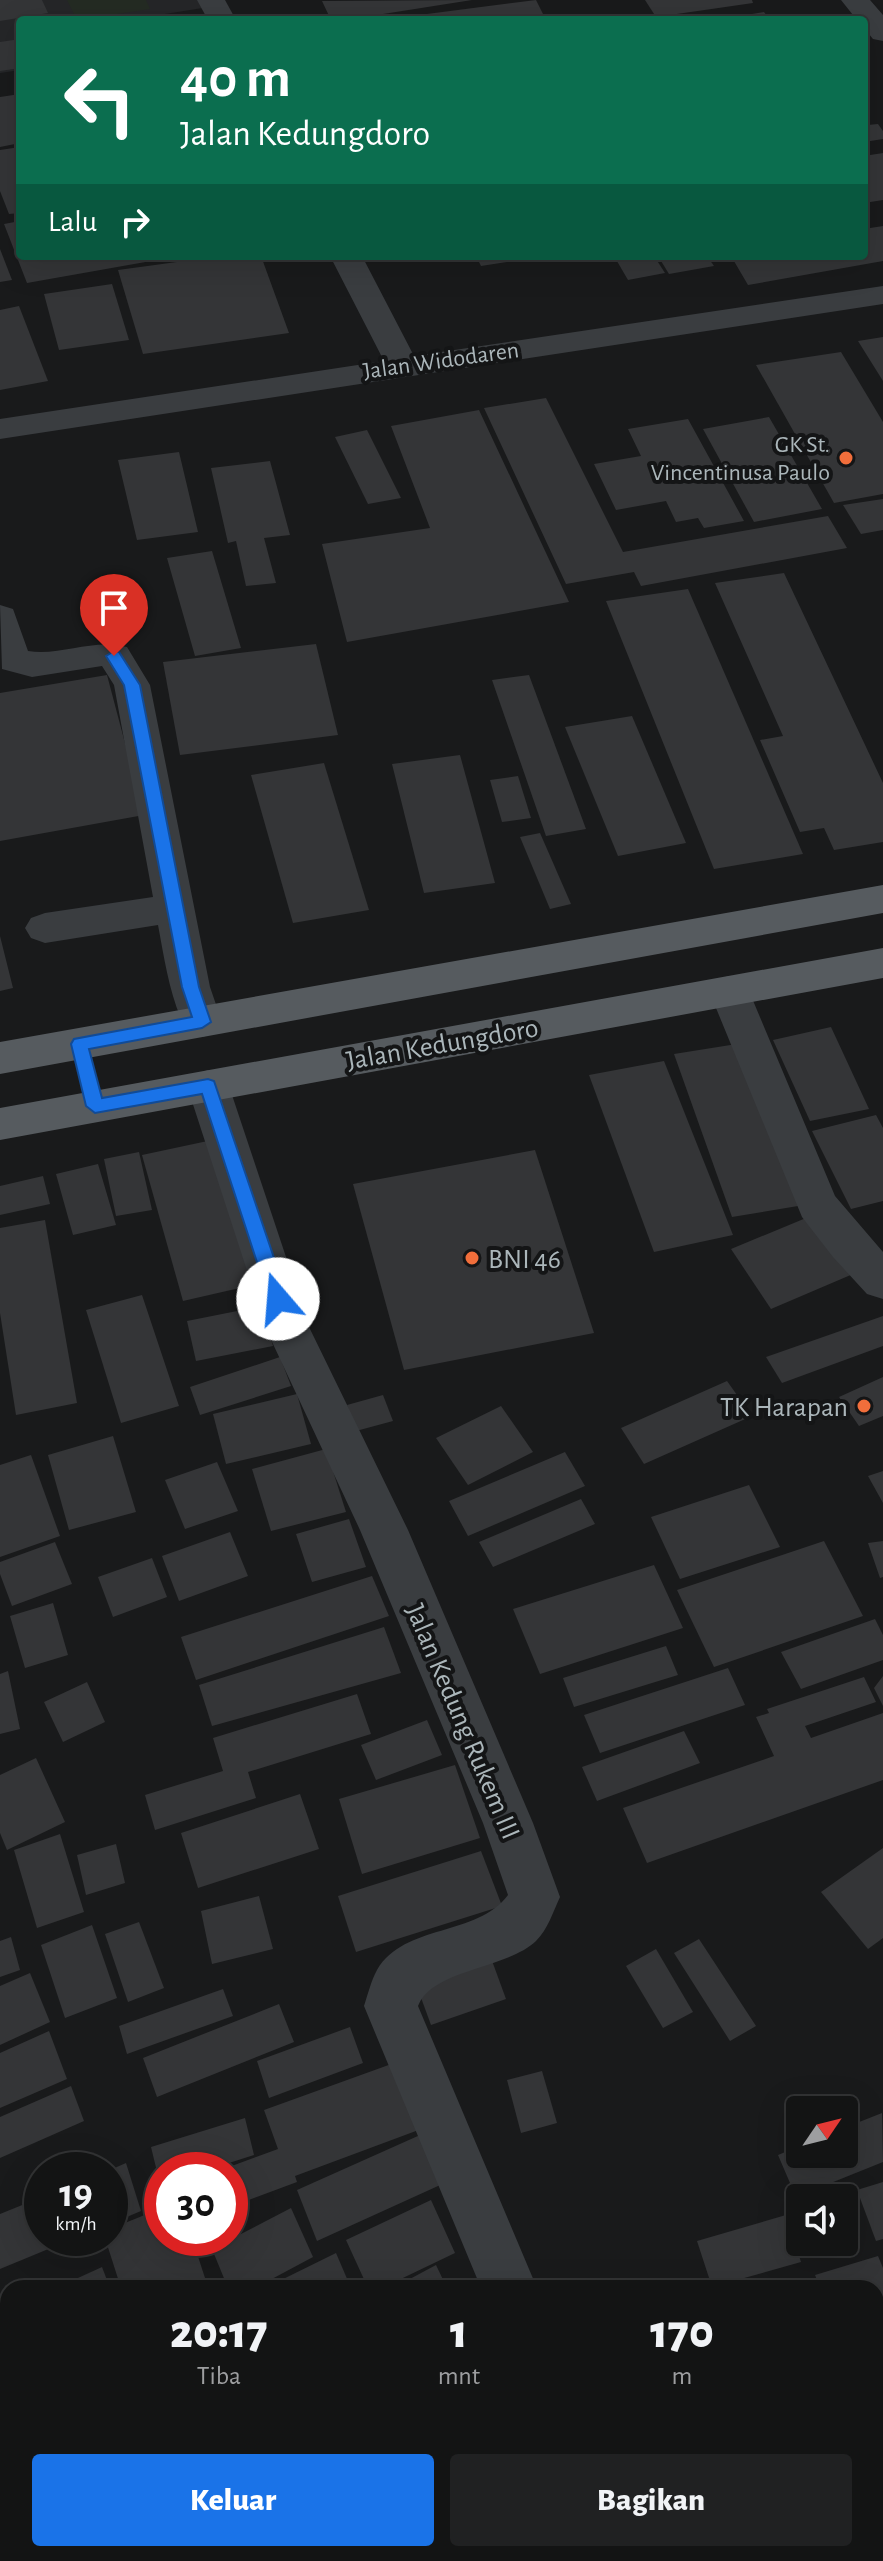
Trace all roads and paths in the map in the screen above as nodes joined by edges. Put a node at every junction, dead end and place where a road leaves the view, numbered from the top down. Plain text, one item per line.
1 (855, 0) edge
2 (883, 33) edge
3 (348, 260) edge
4 (883, 295) edge
5 (403, 366) junction
6 (0, 429) edge
7 (0, 617) edge
8 (883, 899) edge
9 (175, 908) junction
10 (45, 928) dead end
11 (883, 963) edge
12 (729, 991) junction
13 (202, 1022) junction
14 (80, 1044) junction
15 (0, 1058) edge
16 (208, 1086) junction
17 (95, 1106) junction
18 (0, 1124) edge
19 (883, 1281) edge
20 (506, 2280) edge

1 - 2 street
3 - 5 street
4 - 5 street, Jalan Widodaren
5 - 6 street, Jalan Widodaren
7 - 9 street
8 - 13 main road
9 - 10 street
9 - 13 street
11 - 12 main road, Jalan Kedungdoro
12 - 16 main road, Jalan Kedungdoro
12 - 19 street
13 - 14 main road
14 - 15 main road
14 - 17 main road
16 - 17 main road, Jalan Kedungdoro
16 - 20 street, Jalan Kedung Rukem III
17 - 18 main road, Jalan Kedungdoro

